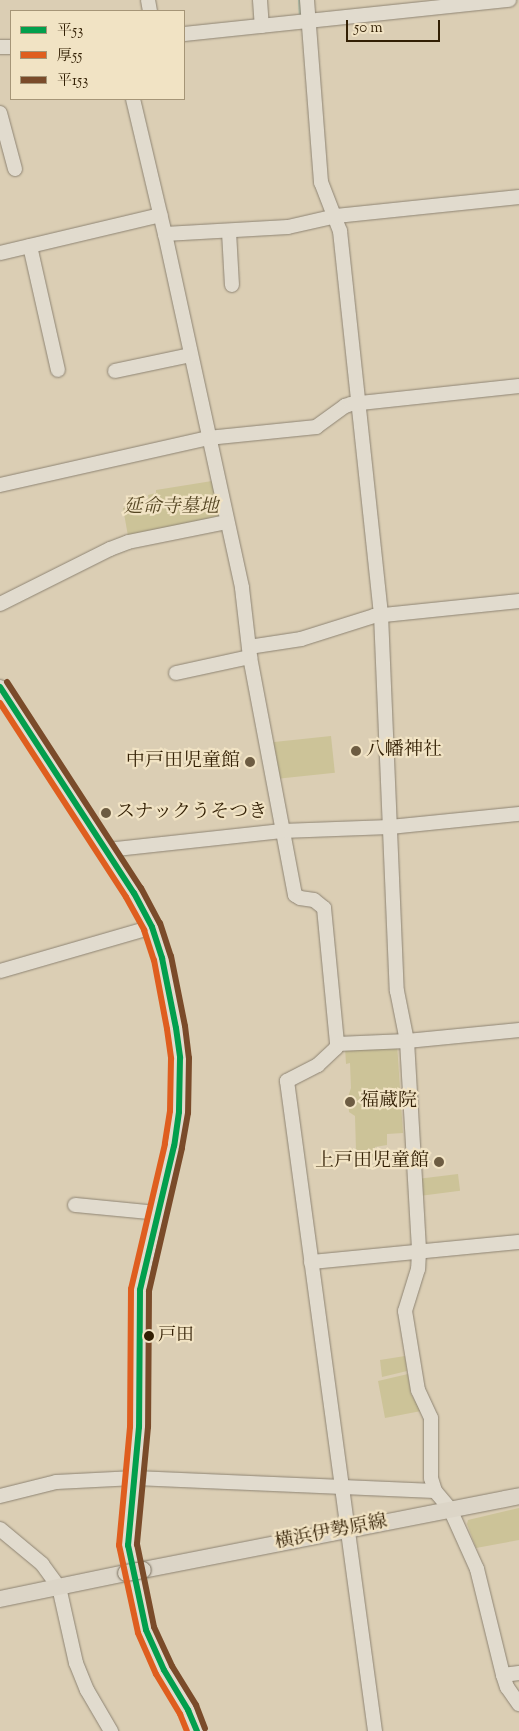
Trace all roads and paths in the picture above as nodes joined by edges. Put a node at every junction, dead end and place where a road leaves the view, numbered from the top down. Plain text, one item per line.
1 (260, 0) edge
2 (307, 0) edge
3 (509, 0) edge
4 (308, 21) junction
5 (262, 26) junction
6 (185, 34) edge
7 (133, 100) edge
8 (0, 113) edge
9 (14, 169) dead end
10 (519, 197) edge
11 (160, 215) junction
12 (336, 216) junction
13 (229, 232) junction
14 (165, 234) junction
15 (30, 246) junction
16 (0, 253) edge
17 (232, 285) dead end
18 (190, 355) junction
19 (59, 360) dead end
20 (122, 373) dead end
21 (519, 386) edge
22 (358, 404) junction
23 (208, 438) junction
24 (0, 485) edge
25 (226, 522) junction
26 (519, 601) edge
27 (0, 604) edge
28 (382, 615) junction
29 (250, 652) junction
30 (176, 673) dead end
31 (0, 687) edge
32 (519, 814) edge
33 (390, 827) junction
34 (282, 831) junction
35 (107, 850) junction
36 (152, 928) junction
37 (0, 971) edge
38 (519, 1030) edge
39 (407, 1041) junction
40 (337, 1044) junction
41 (75, 1205) dead end
42 (158, 1213) junction
43 (519, 1242) edge
44 (419, 1252) junction
45 (311, 1262) junction
46 (136, 1478) junction
47 (342, 1486) junction
48 (435, 1491) junction
49 (0, 1496) edge
50 (519, 1496) edge
51 (450, 1510) junction
52 (0, 1529) edge
53 (348, 1529) junction
54 (59, 1587) junction
55 (0, 1599) edge
56 (519, 1673) edge
57 (503, 1675) junction
58 (519, 1704) edge
59 (111, 1731) edge
60 (197, 1731) edge
61 (375, 1731) edge

1 - 5 street
2 - 4 street
3 - 4 street
4 - 5 street
4 - 12 street
5 - 6 street
7 - 11 street
8 - 9 street
10 - 12 street
11 - 14 street
11 - 15 street
12 - 13 street
12 - 22 street
13 - 14 street
13 - 17 street
14 - 18 street
15 - 16 street
15 - 19 street
18 - 20 street
18 - 23 street
21 - 22 street
22 - 23 street
22 - 28 street
23 - 24 street
23 - 25 street
25 - 27 street
25 - 29 street
26 - 28 street
28 - 29 street
28 - 33 street
29 - 30 street
29 - 34 street
31 - 35 street
32 - 33 street
33 - 34 street
33 - 39 street
34 - 35 street
34 - 40 street
35 - 36 street
36 - 37 street
36 - 42 street
38 - 39 street
39 - 40 street
39 - 44 street
40 - 45 street
41 - 42 street
42 - 46 street
43 - 44 street
44 - 45 street
44 - 48 street
45 - 47 street
46 - 47 street
46 - 49 street
46 - 60 street
47 - 48 street
47 - 53 street
48 - 51 street
50 - 51 main road, 横浜伊勢原線
51 - 53 main road, 横浜伊勢原線
51 - 57 street
52 - 54 street
53 - 54 main road, 横浜伊勢原線, bridge
53 - 61 street
54 - 55 main road
54 - 59 street
56 - 57 street
57 - 58 street

